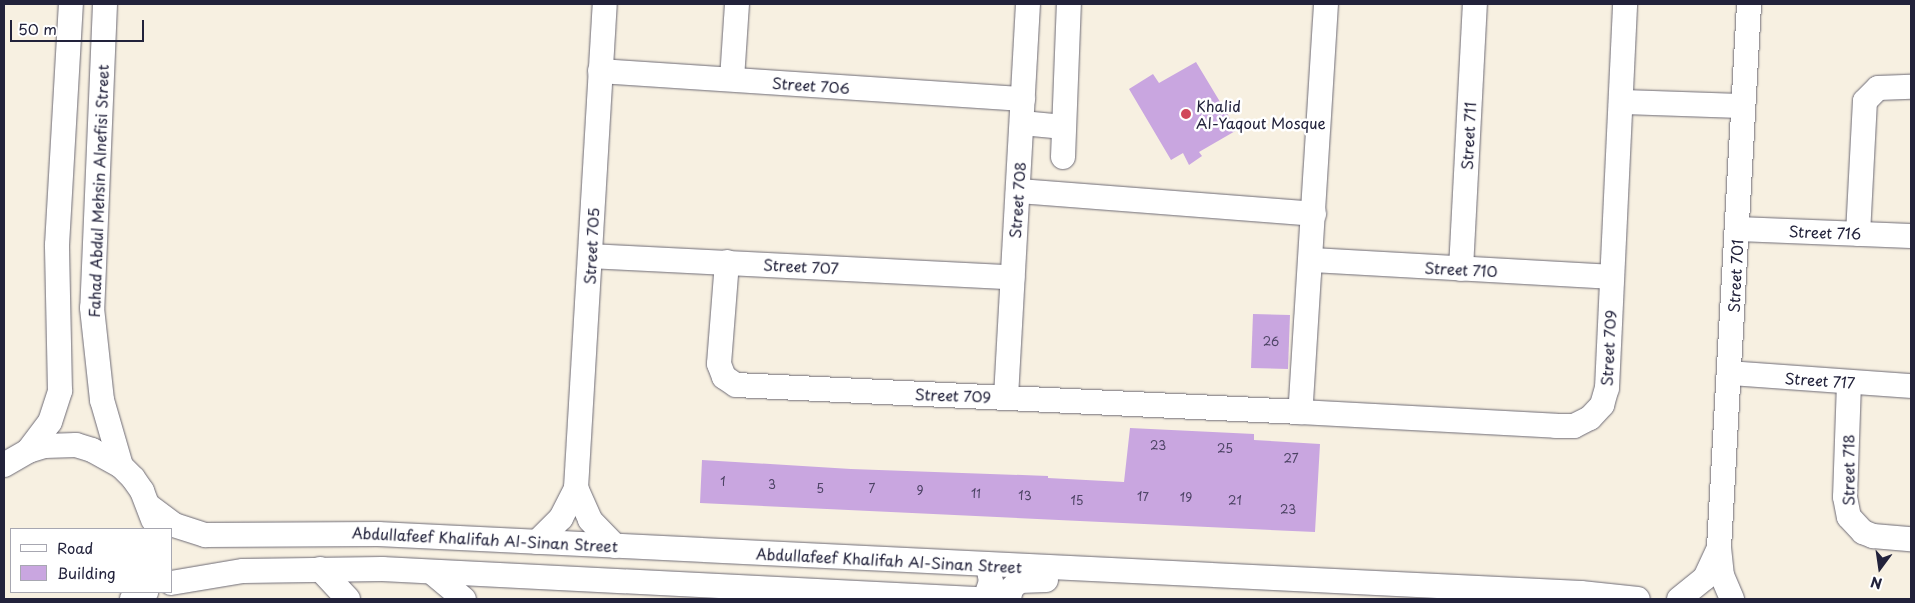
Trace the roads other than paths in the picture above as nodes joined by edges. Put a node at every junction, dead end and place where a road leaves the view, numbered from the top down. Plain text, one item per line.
1 (71, 4) edge
2 (105, 4) edge
3 (605, 4) edge
4 (737, 4) edge
5 (1028, 4) edge
6 (1069, 4) edge
7 (1326, 4) edge
8 (1475, 4) edge
9 (1625, 4) edge
10 (1749, 4) edge
11 (102, 68) junction
12 (600, 71) junction
13 (732, 79) junction
14 (1911, 87) edge
15 (1023, 99) junction
16 (1621, 102) junction
17 (1743, 106) junction
18 (1022, 123) junction
19 (1064, 127) junction
20 (1063, 157) dead end
21 (1018, 191) junction
22 (1314, 214) junction
23 (1738, 230) junction
24 (1858, 234) junction
25 (1911, 236) edge
26 (591, 256) junction
27 (1311, 260) junction
28 (727, 262) junction
29 (1461, 269) junction
30 (1012, 277) junction
31 (1611, 278) junction
32 (1729, 373) junction
33 (1849, 383) junction
34 (1911, 386) edge
35 (1006, 397) junction
36 (1300, 412) junction
37 (28, 451) junction
38 (4, 465) edge
39 (121, 466) junction
40 (576, 488) junction
41 (149, 506) junction
42 (154, 528) edge
43 (1911, 539) edge
44 (537, 542) junction
45 (615, 546) junction
46 (1719, 548) junction
47 (988, 565) junction
48 (320, 569) junction
49 (434, 574) junction
50 (1164, 574) junction
51 (569, 580) junction
52 (172, 583) edge
53 (644, 583) junction
54 (144, 593) edge
55 (131, 599) edge
56 (348, 599) edge
57 (464, 599) edge
58 (588, 599) edge
59 (626, 599) edge
60 (975, 599) edge
61 (985, 599) edge
62 (1009, 599) edge
63 (1638, 599) edge
64 (1679, 599) edge
65 (1732, 599) edge

1 - 11 street
1 - 37 street
2 - 11 street, Fahad Abdul Mehsin Alnefisi Street
3 - 12 street, Street 705
4 - 13 street
5 - 15 street, Street 708
6 - 19 street
7 - 22 street
8 - 29 street, Street 711
9 - 16 street, Street 709
10 - 17 street, Street 701
11 - 39 street, Fahad Abdul Mehsin Alnefisi Street
12 - 13 street, Street 706
12 - 26 street, Street 705
13 - 15 street, Street 706
14 - 24 street
15 - 18 street, Street 708
16 - 17 street
16 - 31 street, Street 709
17 - 23 street, Street 701
18 - 19 street
18 - 21 street, Street 708
19 - 20 street
21 - 22 street
21 - 30 street, Street 708
22 - 27 street
23 - 24 street, Street 716
23 - 32 street, Street 701
24 - 25 street, Street 716
26 - 28 street, Street 707
26 - 40 street, Street 705
27 - 29 street, Street 710
27 - 36 street
28 - 30 street, Street 707
28 - 35 street, Street 709
29 - 31 street, Street 710
30 - 35 street, Street 708
31 - 36 street, Street 709
32 - 33 street, Street 717
32 - 46 street, Street 701
33 - 34 street, Street 717
33 - 43 street, Street 718
35 - 36 street, Street 709
37 - 38 street
37 - 39 street
39 - 41 street
40 - 44 street, Street 705
40 - 45 street, Street 705
41 - 42 street
41 - 44 street, Abdullafeef Khalifah Al-Sinan Street
44 - 45 street, Abdullafeef Khalifah Al-Sinan Street
45 - 47 street, Abdullafeef Khalifah Al-Sinan Street
46 - 64 street, Street 701
46 - 65 street, Street 701
47 - 50 street, Abdullafeef Khalifah Al-Sinan Street
47 - 61 street
48 - 49 street
48 - 52 street
48 - 56 street
49 - 51 street
49 - 57 street
50 - 62 street
50 - 63 street, Abdullafeef Khalifah Al-Sinan Street
51 - 53 street
51 - 58 street
53 - 59 street
53 - 60 street
54 - 55 street

